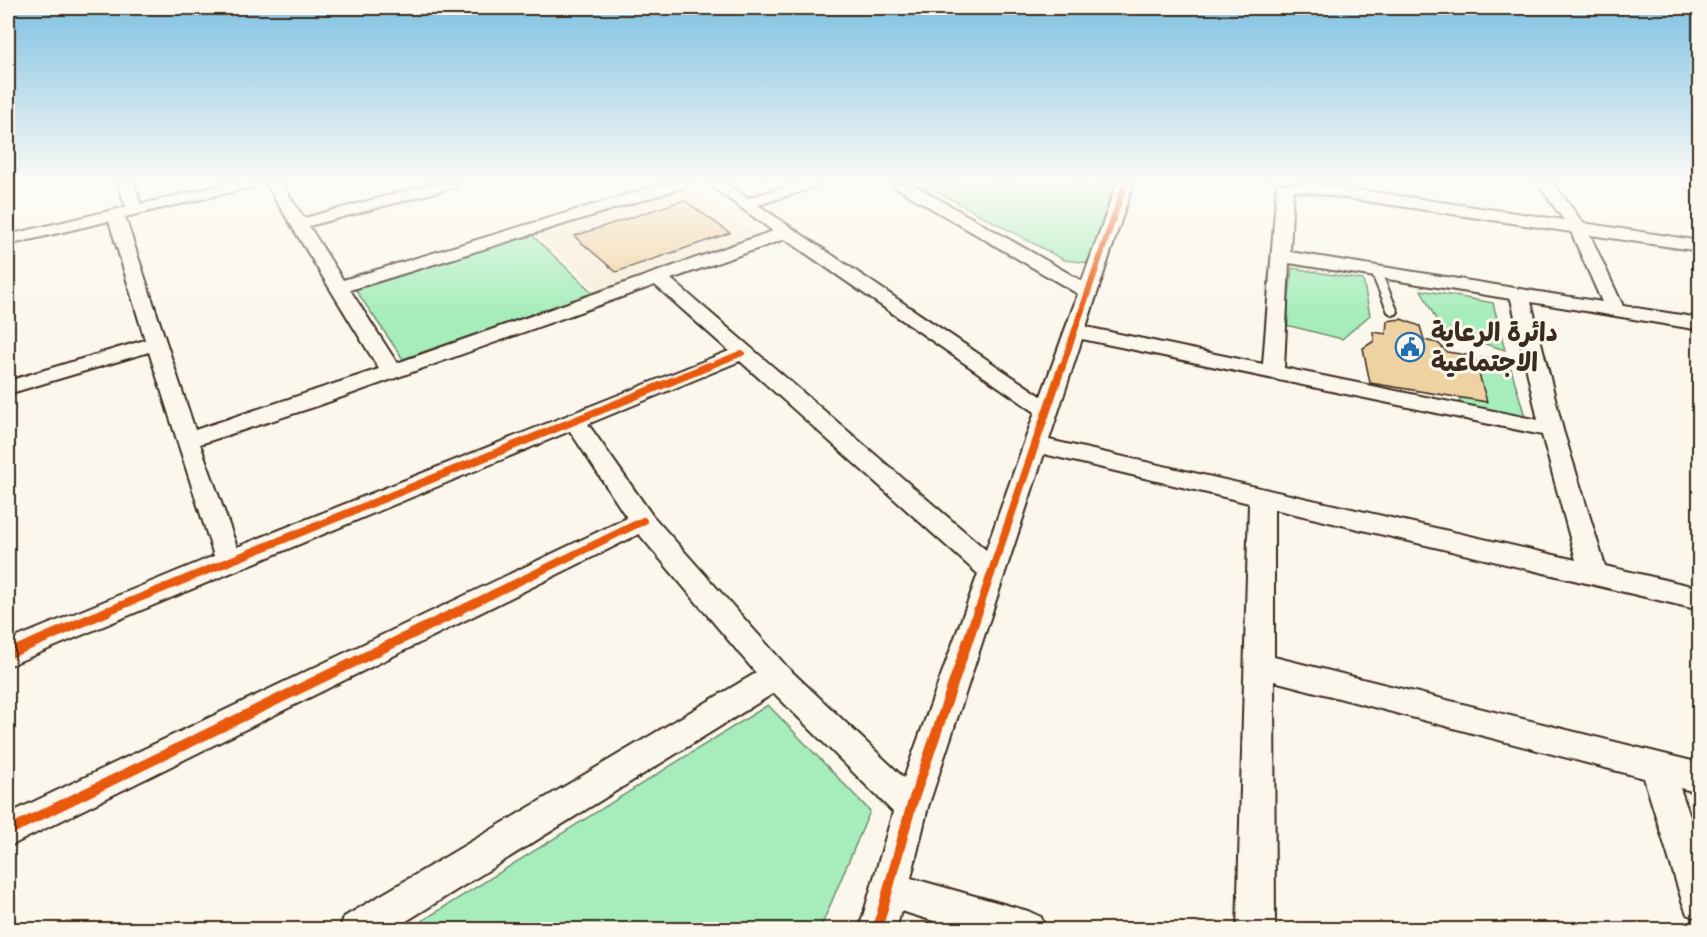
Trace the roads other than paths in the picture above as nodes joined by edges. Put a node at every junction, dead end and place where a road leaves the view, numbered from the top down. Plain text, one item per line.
1 (62, 228) edge
2 (130, 228) edge
3 (301, 228) edge
4 (535, 228) edge
5 (781, 228) edge
6 (977, 228) edge
7 (1110, 228) edge
8 (1283, 228) edge
9 (1578, 228) joint
10 (787, 232) junction
11 (8, 240) edge
12 (1700, 246) edge
13 (1281, 256) junction
14 (1376, 272) junction
15 (658, 278) junction
16 (339, 287) junction
17 (1088, 292) junction
18 (1520, 295) junction
19 (1615, 310) junction
20 (1393, 312) dead end
21 (1700, 324) edge
22 (1074, 330) junction
23 (157, 343) junction
24 (741, 353) junction
25 (1273, 371) junction
26 (392, 372) junction
27 (8, 388) edge
28 (1047, 410) junction
29 (574, 421) junction
30 (1552, 430) junction
31 (187, 440) junction
32 (1035, 444) junction
33 (1262, 497) junction
34 (643, 521) junction
35 (228, 561) junction
36 (992, 571) junction
37 (1593, 573) junction
38 (1700, 598) edge
39 (8, 654) edge
40 (1259, 665) junction
41 (776, 676) junction
42 (1657, 767) junction
43 (1700, 778) edge
44 (910, 807) junction
45 (8, 831) edge
46 (890, 890) junction
47 (1700, 901) edge
48 (357, 930) edge
49 (877, 930) edge
50 (1028, 930) edge
51 (1256, 930) edge

1 - 11 street
2 - 23 street
3 - 16 street
4 - 16 street
5 - 10 street
6 - 17 street
7 - 17 street
8 - 13 street
9 - 12 street
9 - 19 street
10 - 15 street
10 - 28 street
13 - 14 street
13 - 25 street
14 - 18 street
14 - 20 lane
15 - 24 street
15 - 26 street
16 - 26 street
17 - 22 street
18 - 19 street
18 - 30 street
19 - 21 street
22 - 25 street
22 - 28 street
23 - 27 street
23 - 31 street
24 - 29 street
24 - 36 street
25 - 30 street
26 - 31 street
28 - 32 street
29 - 34 street
29 - 35 street
30 - 37 street
31 - 35 street
32 - 33 street
32 - 36 street
33 - 37 street
33 - 40 street
34 - 41 street
34 - 45 street
35 - 39 street
36 - 44 street
37 - 38 street
40 - 42 street
40 - 51 street
41 - 44 street
41 - 48 street
42 - 43 street
42 - 47 street
44 - 46 street
46 - 49 street
46 - 50 street

